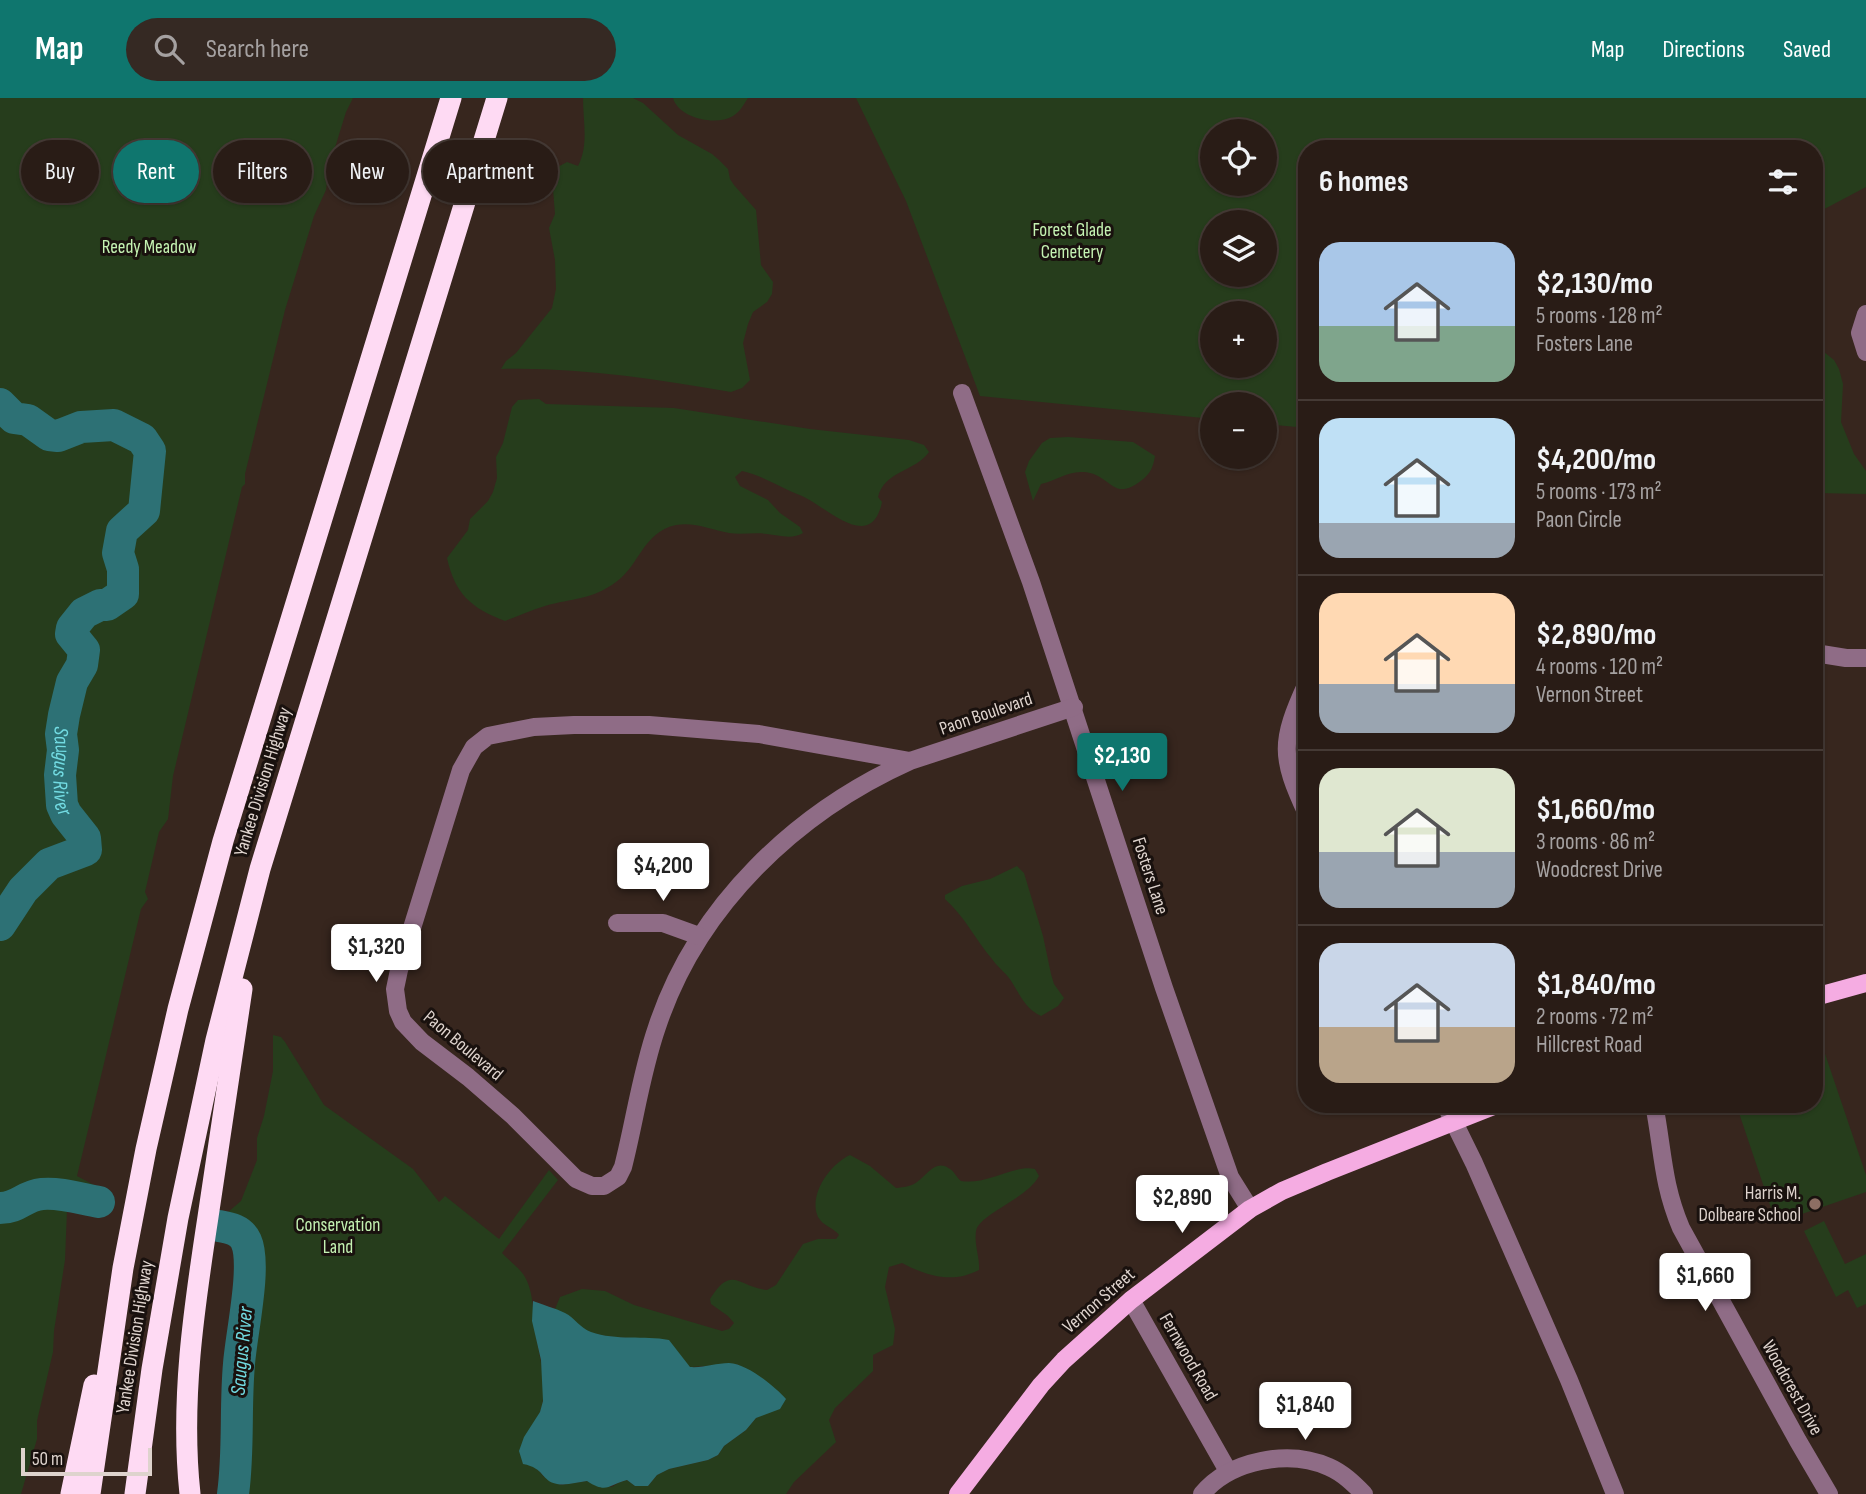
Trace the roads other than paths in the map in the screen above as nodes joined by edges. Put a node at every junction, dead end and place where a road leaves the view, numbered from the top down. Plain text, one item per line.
1 (451, 98) edge
2 (497, 98) edge
3 (1866, 314) edge
4 (1866, 352) edge
5 (962, 393) dead end
6 (1823, 654) edge
7 (1866, 658) edge
8 (1298, 704) edge
9 (1074, 707) junction
10 (911, 761) junction
11 (1298, 793) edge
12 (260, 869) junction
13 (618, 922) dead end
14 (699, 936) junction
15 (1866, 983) edge
16 (1823, 995) edge
17 (1450, 1113) edge
18 (1475, 1113) edge
19 (1655, 1113) edge
20 (1454, 1121) junction
21 (1250, 1209) junction
22 (123, 1268) junction
23 (1131, 1300) junction
24 (1228, 1471) junction
25 (71, 1494) edge
26 (90, 1494) edge
27 (135, 1494) edge
28 (190, 1494) edge
29 (958, 1494) edge
30 (1202, 1494) edge
31 (1364, 1494) edge
32 (1615, 1494) edge
33 (1829, 1494) edge

1 - 22 highway, Yankee Division Highway
2 - 12 highway, Yankee Division Highway
3 - 4 street
5 - 9 street, Fosters Lane
6 - 7 street
8 - 11 street
9 - 10 street, Paon Boulevard
9 - 21 street, Fosters Lane
10 - 14 street, Paon Boulevard
10 - 14 street, Paon Boulevard
12 - 27 highway, Yankee Division Highway
12 - 28 highway
13 - 14 street
15 - 16 main road
17 - 20 street
18 - 20 main road, Vernon Street
19 - 33 street, Woodcrest Drive
20 - 21 main road, Vernon Street
20 - 32 street
21 - 23 main road, Vernon Street
22 - 25 highway
22 - 26 highway, Yankee Division Highway
23 - 24 street, Fernwood Road
23 - 29 main road, Vernon Street
24 - 30 street
24 - 31 street

